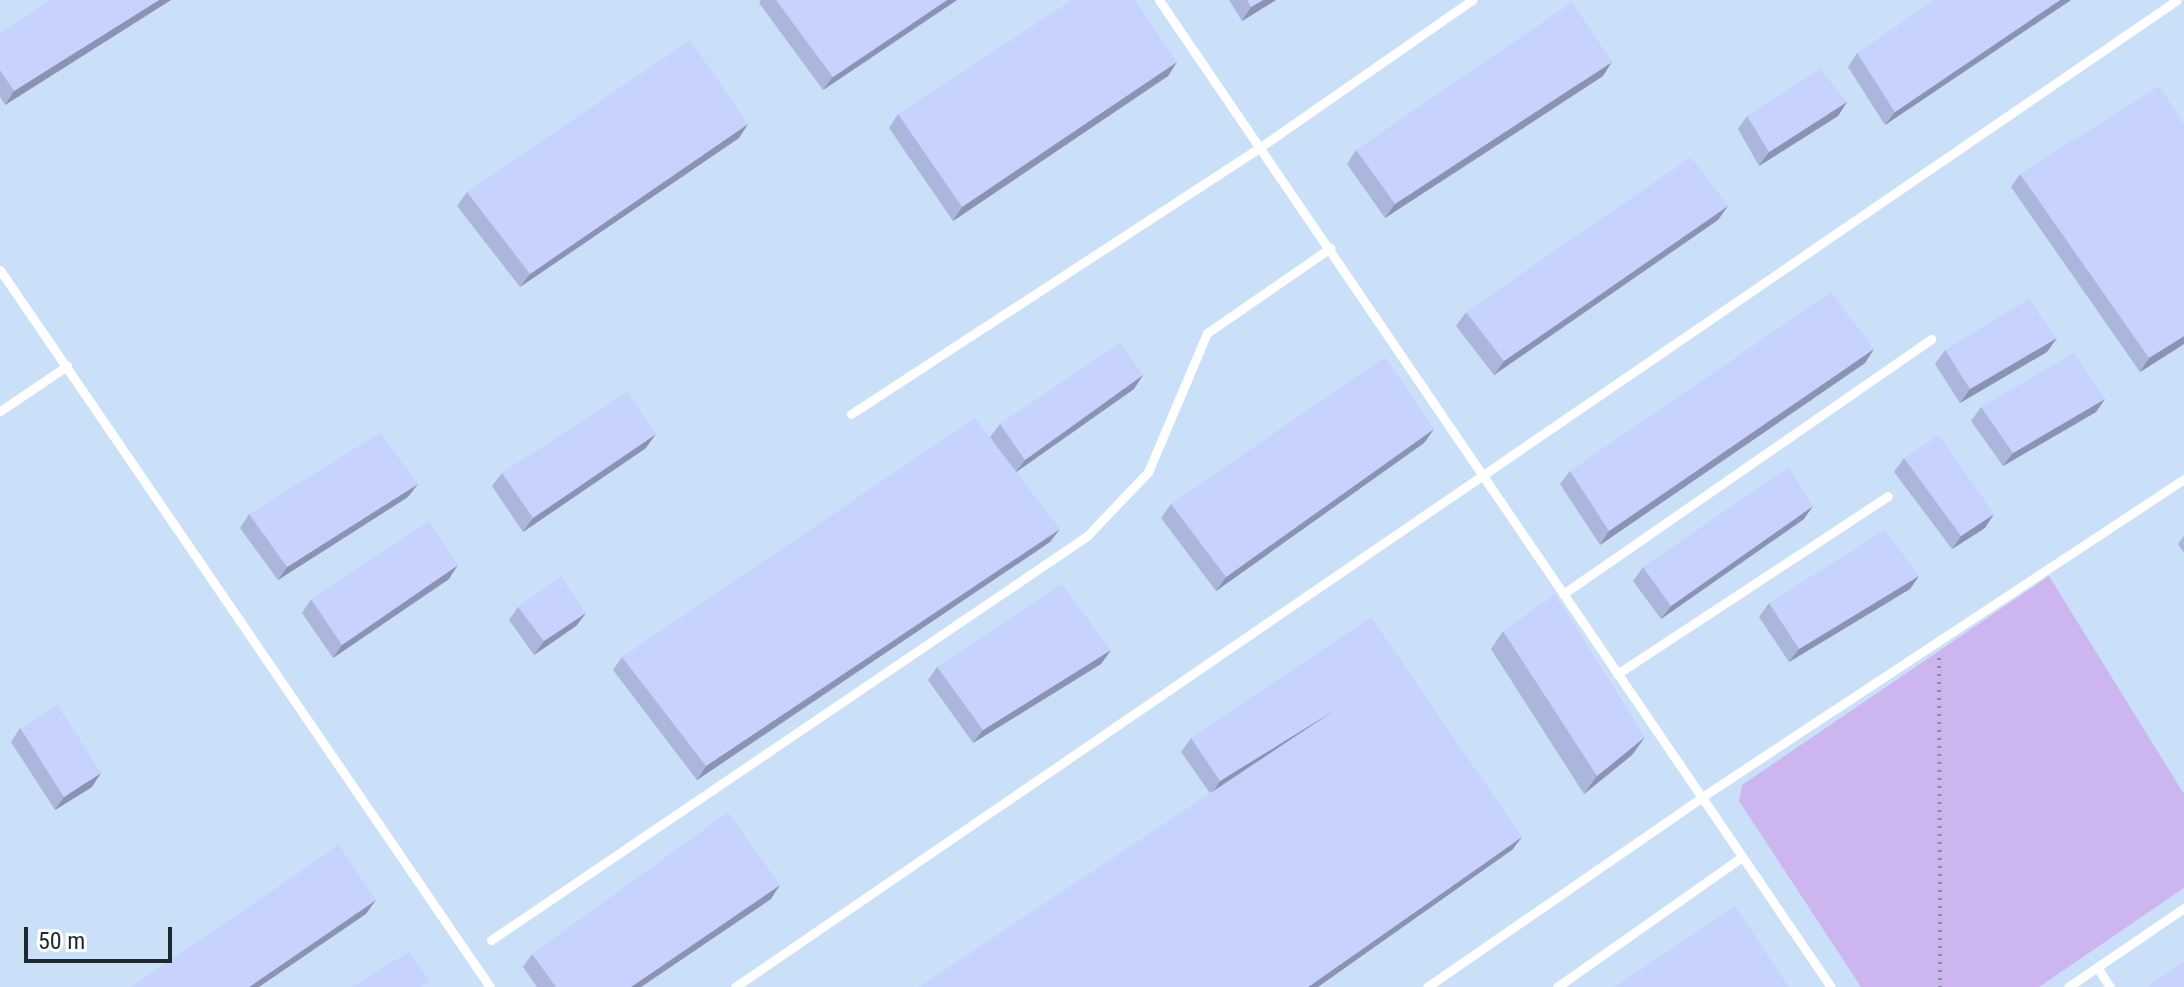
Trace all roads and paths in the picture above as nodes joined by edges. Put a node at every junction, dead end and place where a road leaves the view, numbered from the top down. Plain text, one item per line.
1 (1159, 0) edge
2 (1472, 0) edge
3 (2177, 0) edge
4 (1262, 146) junction
5 (1330, 248) junction
6 (0, 270) edge
7 (1931, 339) dead end
8 (67, 366) junction
9 (0, 411) edge
10 (851, 414) dead end
11 (1481, 474) junction
12 (2184, 479) edge
13 (1888, 496) dead end
14 (1563, 594) junction
15 (1939, 641) junction
16 (1617, 674) junction
17 (1702, 797) junction
18 (1742, 857) junction
19 (2184, 908) edge
20 (491, 940) dead end
21 (2097, 967) junction
22 (490, 987) edge
23 (735, 987) edge
24 (1427, 987) edge
25 (1557, 987) edge
26 (1831, 987) edge
27 (1940, 987) edge
28 (2068, 987) edge
29 (2110, 987) edge

1 - 4 lane
2 - 4 lane
3 - 11 lane
4 - 5 lane
4 - 10 lane
5 - 11 lane
5 - 20 lane
6 - 8 lane
7 - 14 lane
8 - 9 lane
8 - 22 lane
11 - 14 lane
11 - 23 lane
12 - 15 lane
13 - 16 lane
14 - 16 lane
15 - 17 lane
15 - 27 path
16 - 17 lane
17 - 18 lane
17 - 24 lane
18 - 25 lane
18 - 26 lane
19 - 21 lane
21 - 28 lane
21 - 29 lane

